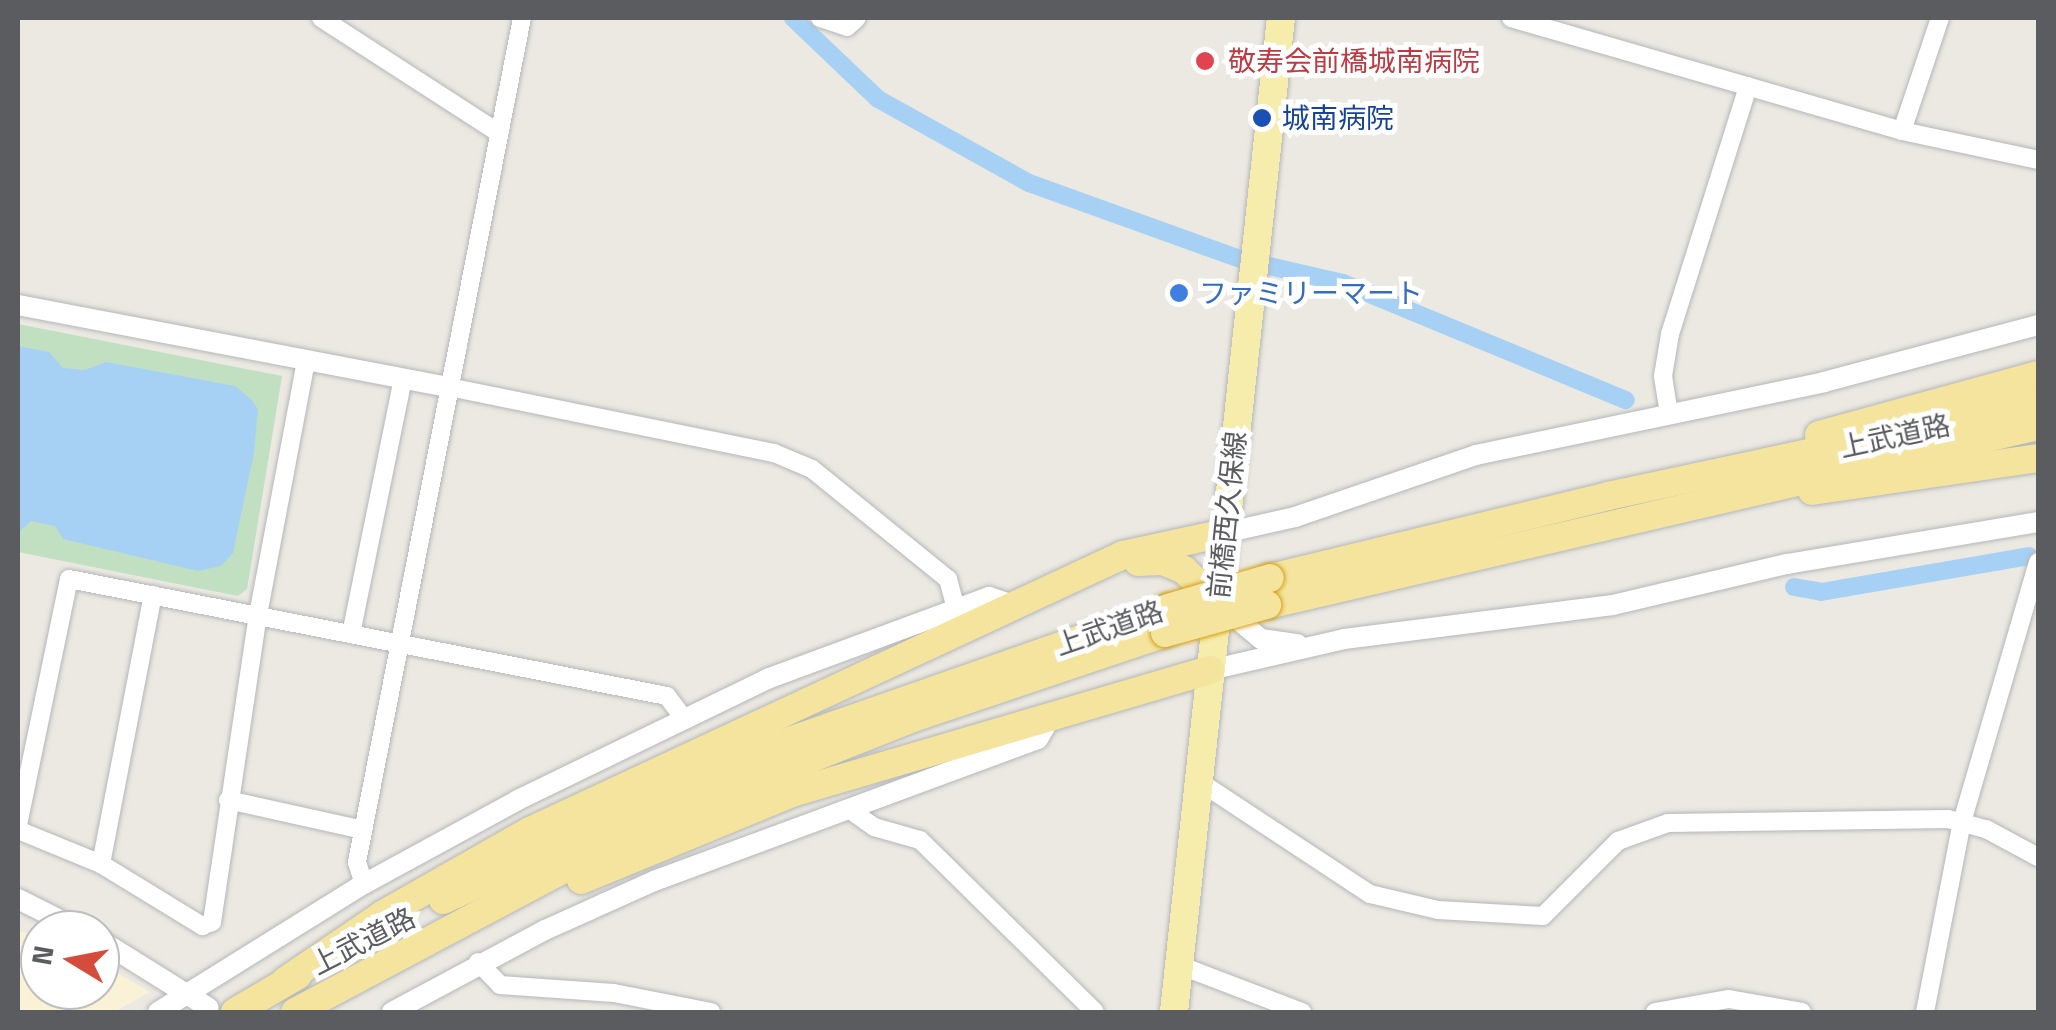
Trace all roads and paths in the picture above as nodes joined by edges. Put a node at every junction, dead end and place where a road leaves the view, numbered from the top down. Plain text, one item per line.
1 (321, 18) edge
2 (522, 18) edge
3 (820, 18) edge
4 (857, 18) edge
5 (1281, 18) edge
6 (1511, 18) edge
7 (1940, 18) edge
8 (1748, 86) junction
9 (1902, 131) junction
10 (500, 134) junction
11 (2038, 160) edge
12 (18, 305) edge
13 (2038, 324) edge
14 (306, 362) junction
15 (2038, 375) edge
16 (403, 379) junction
17 (449, 386) junction
18 (2038, 404) edge
19 (1669, 414) junction
20 (2038, 426) edge
21 (2038, 458) edge
22 (1650, 487) junction
23 (1705, 500) junction
24 (2038, 522) edge
25 (1224, 532) junction
26 (2038, 562) edge
27 (1087, 572) junction
28 (1268, 592) junction
29 (154, 595) junction
30 (1218, 602) junction
31 (1013, 605) junction
32 (956, 608) junction
33 (258, 614) junction
34 (1166, 620) junction
35 (350, 634) junction
36 (1344, 639) junction
37 (399, 644) junction
38 (1210, 670) junction
39 (685, 720) junction
40 (1049, 720) junction
41 (1197, 780) junction
42 (228, 800) junction
43 (850, 810) junction
44 (1962, 822) junction
45 (18, 828) edge
46 (363, 830) junction
47 (2038, 858) edge
48 (101, 864) junction
49 (364, 884) junction
50 (120, 952) edge
51 (478, 962) junction
52 (1179, 964) junction
53 (285, 982) junction
54 (330, 992) junction
55 (188, 994) junction
56 (222, 1010) edge
57 (158, 1012) edge
58 (295, 1012) edge
59 (392, 1012) edge
60 (711, 1012) edge
61 (1095, 1012) edge
62 (1174, 1012) edge
63 (1302, 1012) edge
64 (1654, 1012) edge
65 (1802, 1012) edge
66 (1925, 1012) edge

1 - 10 street
2 - 10 street
3 - 4 street
5 - 25 main road, 前橋西久保線
6 - 8 street
7 - 9 street
8 - 9 street
8 - 19 street
9 - 11 street
10 - 17 street
12 - 14 street
13 - 19 street
14 - 16 street
14 - 33 street
15 - 22 highway
16 - 17 street
16 - 35 street
17 - 32 street
17 - 37 street
18 - 22 highway, 上武道路
19 - 25 street
20 - 23 highway, 上武道路
21 - 23 highway
22 - 28 highway, 上武道路
23 - 28 highway, 上武道路
24 - 36 street
25 - 27 highway
25 - 30 main road, 前橋西久保線
26 - 44 street
27 - 30 highway
27 - 31 highway
28 - 34 highway, 上武道路, bridge
29 - 33 street
29 - 45 street
29 - 48 street
30 - 36 street
30 - 38 main road, 前橋西久保線
31 - 32 street
31 - 53 highway
32 - 39 street
33 - 35 street
33 - 42 street
34 - 53 highway, 上武道路
34 - 54 highway, 上武道路
35 - 37 street
36 - 38 street
37 - 39 street
37 - 46 street
38 - 40 highway
38 - 41 main road, 前橋西久保線
39 - 49 street
40 - 43 street
40 - 54 highway
41 - 44 street
41 - 52 main road, 前橋西久保線
42 - 46 street
42 - 48 street
43 - 51 street
43 - 61 street
44 - 47 street
44 - 66 street
45 - 48 street
46 - 49 street
49 - 55 street
50 - 55 street
51 - 59 street
51 - 60 street
52 - 62 main road, 前橋西久保線
52 - 63 street
53 - 56 highway, 上武道路
54 - 58 highway, 上武道路
55 - 56 street
55 - 57 street
64 - 65 street

